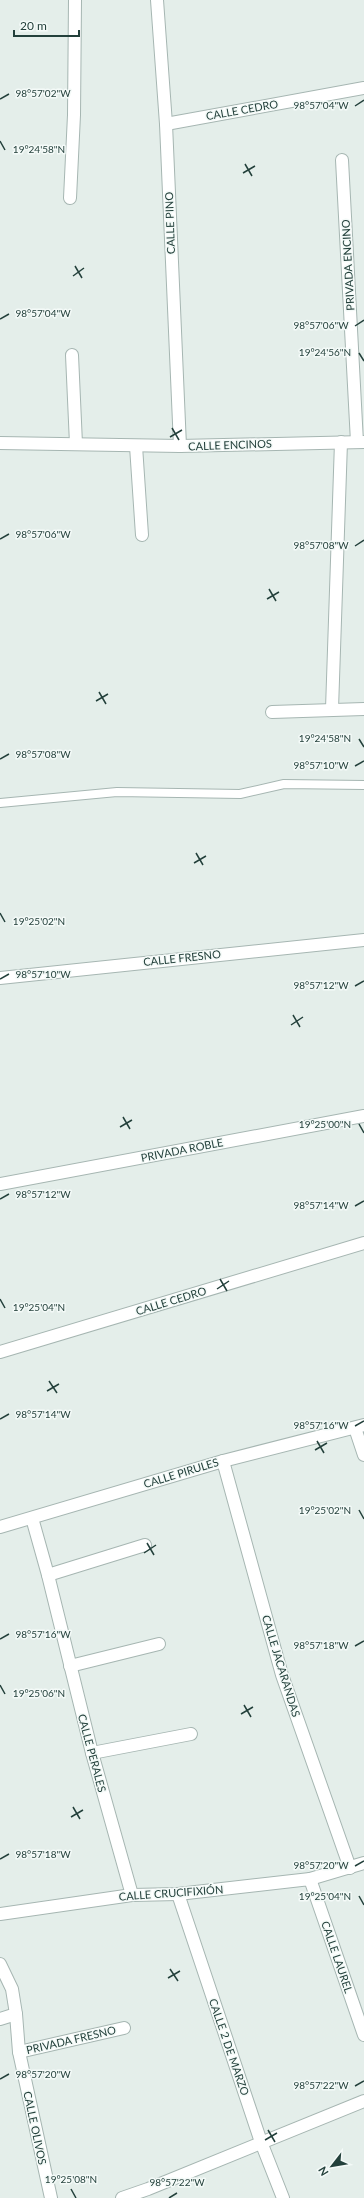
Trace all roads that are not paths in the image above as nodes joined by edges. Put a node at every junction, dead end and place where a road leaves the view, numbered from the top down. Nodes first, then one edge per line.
1 (75, 0) edge
2 (158, 0) edge
3 (364, 88) edge
4 (166, 124) junction
5 (342, 160) dead end
6 (70, 198) dead end
7 (72, 355) dead end
8 (341, 442) junction
9 (361, 442) edge
10 (0, 443) edge
11 (76, 444) junction
12 (136, 446) junction
13 (180, 446) junction
14 (142, 535) dead end
15 (332, 709) junction
16 (364, 709) edge
17 (272, 712) dead end
18 (364, 785) edge
19 (0, 803) edge
20 (364, 940) edge
21 (0, 978) edge
22 (364, 1116) edge
23 (0, 1184) edge
24 (364, 1243) edge
25 (0, 1352) edge
26 (360, 1426) edge
27 (364, 1455) edge
28 (223, 1461) junction
29 (32, 1518) junction
30 (0, 1527) edge
31 (145, 1545) dead end
32 (48, 1575) junction
33 (158, 1644) dead end
34 (70, 1666) junction
35 (191, 1734) dead end
36 (92, 1753) junction
37 (364, 1863) edge
38 (350, 1868) junction
39 (310, 1879) junction
40 (178, 1894) junction
41 (132, 1895) junction
42 (0, 1914) edge
43 (0, 1964) edge
44 (16, 2014) junction
45 (361, 2016) edge
46 (0, 2019) edge
47 (124, 2028) dead end
48 (364, 2035) edge
49 (19, 2052) junction
50 (364, 2101) edge
51 (261, 2142) junction
52 (150, 2194) edge
53 (51, 2198) edge
54 (122, 2198) edge
55 (283, 2198) edge

1 - 6 street
2 - 4 street, CALLE PINO
3 - 4 street, CALLE CEDRO
4 - 13 street, CALLE PINO
5 - 9 street, PRIVADA ENCINO
7 - 11 street
8 - 9 street, CALLE ENCINOS
8 - 13 street, CALLE ENCINOS
8 - 15 street
10 - 11 street, CALLE ENCINOS
11 - 12 street, CALLE ENCINOS
12 - 13 street, CALLE ENCINOS
12 - 14 street
15 - 16 street
15 - 17 street
18 - 19 lane
20 - 21 street, CALLE FRESNO
22 - 23 street, PRIVADA ROBLE
24 - 25 street, CALLE CEDRO
26 - 27 street
26 - 28 street, CALLE PIRULES
28 - 29 street, CALLE PIRULES
28 - 38 street, CALLE JACARANDAS
29 - 30 street, CALLE PIRULES
29 - 32 street, CALLE PERALES
31 - 32 street
32 - 34 street, CALLE PERALES
33 - 34 street
34 - 36 street, CALLE PERALES
35 - 36 street
36 - 41 street, CALLE PERALES
37 - 38 street, CALLE CRUCIFIXIÓN
38 - 39 street, CALLE CRUCIFIXIÓN
39 - 40 street, CALLE CRUCIFIXIÓN
39 - 45 street, CALLE LAUREL
40 - 41 street, CALLE CRUCIFIXIÓN
40 - 51 street, CALLE 2 DE MARZO
41 - 42 street, CALLE CRUCIFIXIÓN
43 - 44 street, CALLE OLIVOS
44 - 46 street
44 - 49 street, CALLE OLIVOS
45 - 48 street, CALLE LAUREL
47 - 49 street, PRIVADA FRESNO
49 - 53 street, CALLE OLIVOS
50 - 51 street
51 - 52 street
51 - 55 street, CALLE 2 DE MARZO
52 - 54 street

